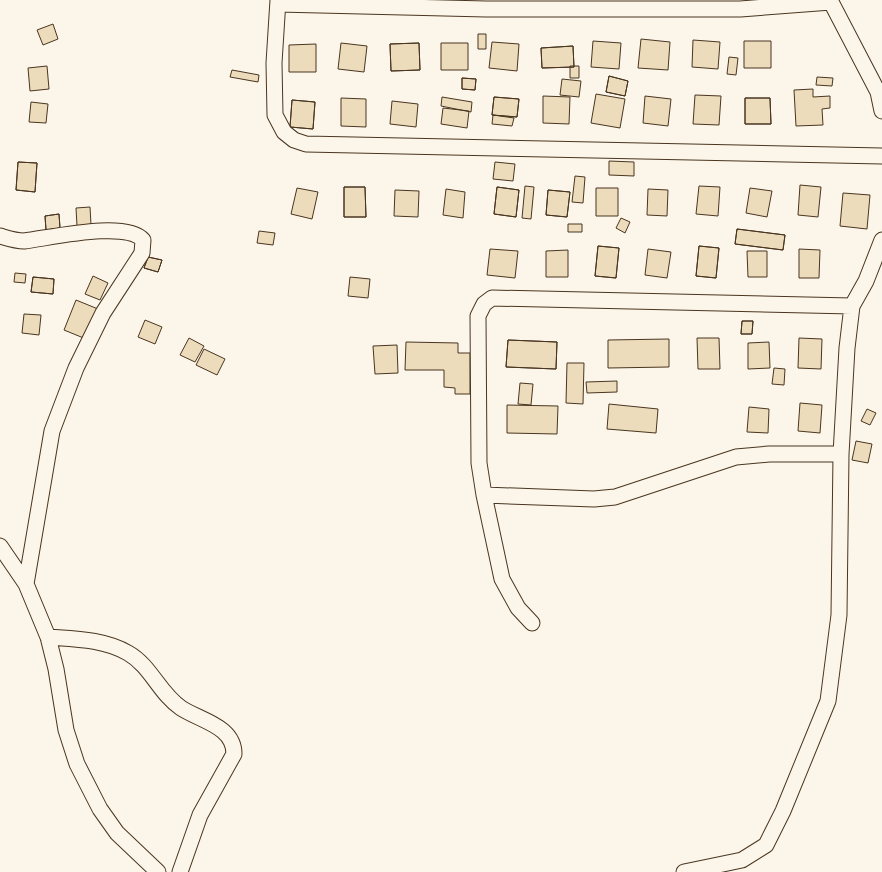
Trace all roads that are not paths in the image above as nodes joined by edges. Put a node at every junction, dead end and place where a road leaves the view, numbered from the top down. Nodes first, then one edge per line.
1 (830, 1) edge
2 (278, 2) edge
3 (486, 4) edge
4 (882, 111) edge
5 (882, 156) edge
6 (0, 236) edge
7 (882, 240) edge
8 (852, 306) junction
9 (841, 454) junction
10 (484, 495) junction
11 (0, 546) edge
12 (26, 584) junction
13 (532, 623) dead end
14 (48, 637) junction
15 (158, 872) edge
16 (180, 872) edge
17 (684, 872) edge

1 - 3 street
1 - 4 street
2 - 3 street
2 - 5 street
6 - 12 street
7 - 8 street
8 - 9 street
8 - 10 street
9 - 10 street
9 - 17 street
10 - 13 street
11 - 12 street
12 - 14 street
14 - 15 street
14 - 16 street

